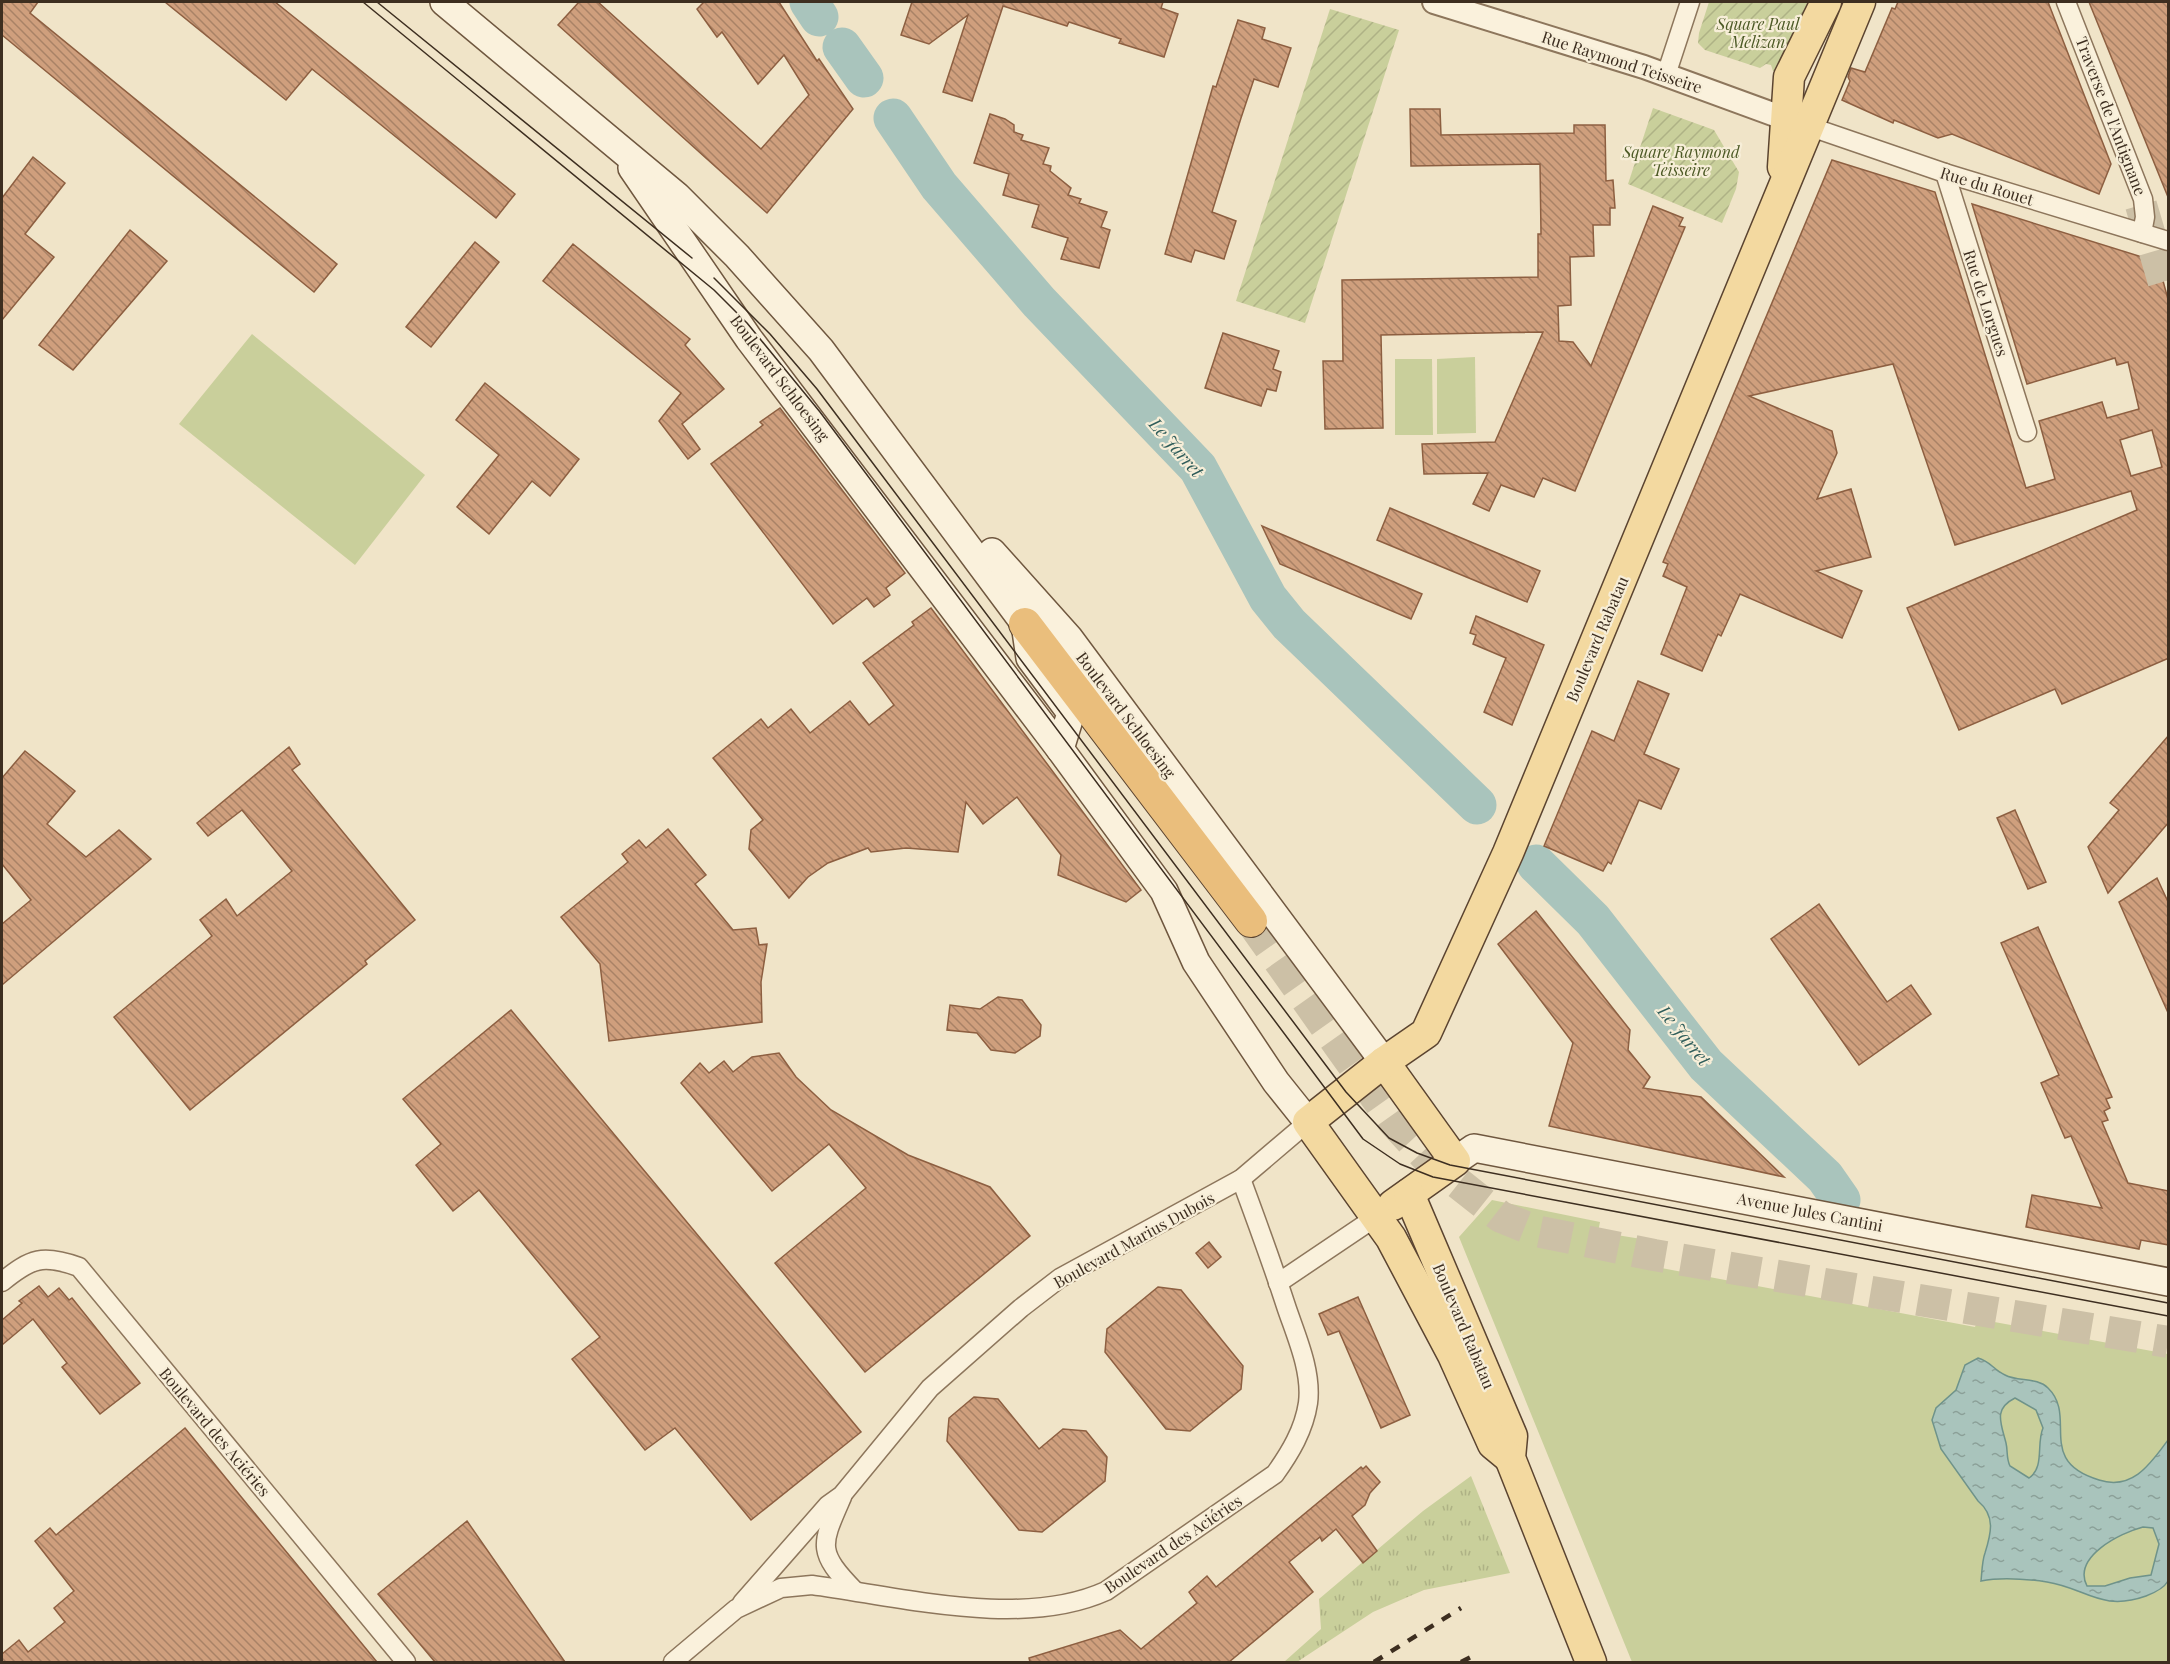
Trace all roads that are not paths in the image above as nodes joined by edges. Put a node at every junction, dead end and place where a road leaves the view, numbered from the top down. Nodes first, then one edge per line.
1 (444, 2) edge
2 (1434, 2) edge
3 (1690, 2) edge
4 (1826, 2) edge
5 (1845, 2) edge
6 (1860, 2) edge
7 (2067, 2) edge
8 (1666, 75) junction
9 (1827, 82) junction
10 (1797, 123) junction
11 (617, 144) junction
12 (1945, 173) junction
13 (2142, 233) junction
14 (2169, 241) edge
15 (848, 386) junction
16 (2027, 432) dead end
17 (1026, 624) junction
18 (1060, 749) junction
19 (1251, 921) tunnel mouth
20 (1383, 1062) junction
21 (1308, 1122) junction
22 (1455, 1161) junction
23 (1241, 1179) junction
24 (1409, 1194) junction
25 (1376, 1217) junction
26 (2, 1281) edge
27 (2169, 1282) edge
28 (1278, 1283) junction
29 (1510, 1458) junction
30 (842, 1495) junction
31 (855, 1591) junction
32 (736, 1610) junction
33 (406, 1662) edge
34 (674, 1662) edge
35 (1591, 1662) edge

1 - 11 main road, Boulevard Schloesing
2 - 8 street, Rue Raymond Teisseire
3 - 8 street
4 - 10 main road, Boulevard Rabatau
5 - 9 street, Boulevard Rabatau
6 - 9 main road, Boulevard Rabatau
7 - 13 street, Traverse de l'Antignane
8 - 10 street, Rue Raymond Teisseire
9 - 10 main road, Boulevard Rabatau
10 - 12 street, Rue du Rouet
10 - 20 main road, Boulevard Rabatau
11 - 15 main road, Boulevard Schloesing
11 - 18 main road, Boulevard Schloesing
12 - 13 street, Rue du Rouet
12 - 16 street, Rue de Lorgues
13 - 14 street, Rue du Rouet
15 - 17 main road, Boulevard Schloesing
15 - 20 main road, Boulevard Schloesing
17 - 18 main road
17 - 19 highway
18 - 21 main road, Boulevard Schloesing
20 - 21 main road, Boulevard Rabatau
20 - 22 main road
21 - 23 street, Boulevard Marius Dubois
21 - 25 main road, Boulevard Rabatau
22 - 24 main road
22 - 27 main road, Avenue Jules Cantini
23 - 28 street, Boulevard des Aciéries
23 - 30 street, Boulevard Marius Dubois
24 - 25 main road
24 - 29 main road, Boulevard Rabatau
25 - 28 street
25 - 29 main road, Boulevard Rabatau
26 - 33 street, Boulevard des Aciéries
28 - 31 street, Boulevard des Aciéries
29 - 35 main road, Boulevard Rabatau
30 - 31 street, Boulevard Marius Dubois
30 - 32 street, Boulevard Marius Dubois
31 - 32 street, Boulevard des Aciéries
32 - 34 street, Boulevard des Aciéries

